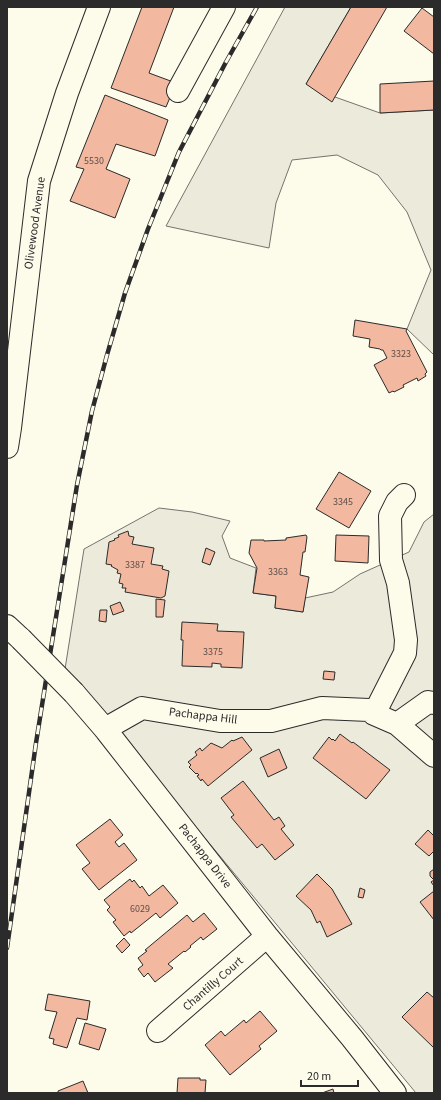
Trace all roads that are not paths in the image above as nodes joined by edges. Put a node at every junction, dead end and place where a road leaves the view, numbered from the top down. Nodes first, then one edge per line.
1 (99, 7) edge
2 (224, 7) edge
3 (178, 91) dead end
4 (7, 447) edge
5 (404, 495) dead end
6 (14, 632) edge
7 (434, 703) edge
8 (374, 714) junction
9 (397, 724) junction
10 (105, 729) junction
11 (434, 756) edge
12 (267, 936) junction
13 (158, 1031) dead end
14 (395, 1093) edge

1 - 4 street, Olivewood Avenue
2 - 3 street
5 - 8 street
6 - 10 street, Pachappa Drive, bridge
7 - 9 street
8 - 9 street, Pachappa Hill
8 - 10 street, Pachappa Hill
9 - 11 street, Pachappa Hill
10 - 12 street, Pachappa Drive
12 - 13 street, Chantilly Court
12 - 14 street, Pachappa Drive

